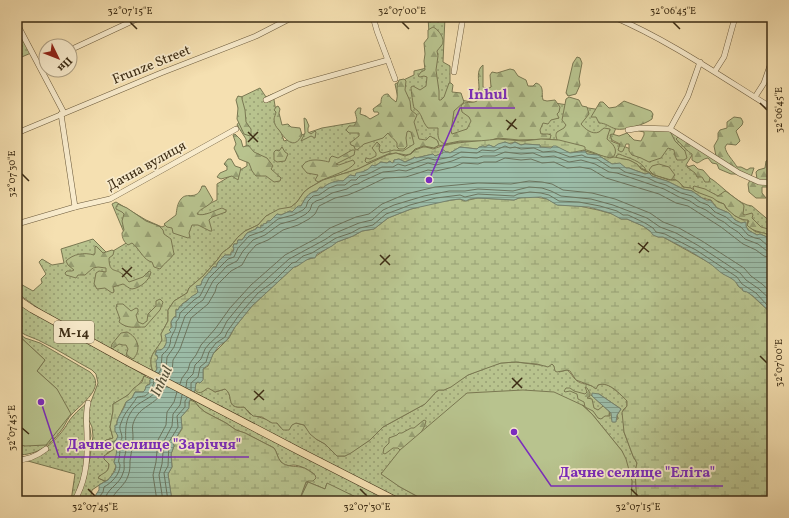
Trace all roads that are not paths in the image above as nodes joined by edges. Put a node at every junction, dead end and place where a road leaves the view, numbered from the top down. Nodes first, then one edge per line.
1 (141, 17) edge
2 (293, 17) edge
3 (373, 17) edge
4 (463, 17) edge
5 (614, 17) edge
6 (734, 21) dead end
7 (17, 27) edge
8 (78, 46) edge
9 (388, 60) junction
10 (772, 60) edge
11 (38, 62) edge
12 (700, 62) junction
13 (715, 71) junction
14 (454, 72) dead end
15 (46, 78) edge
16 (395, 79) dead end
17 (754, 97) junction
18 (266, 100) dead end
19 (772, 108) edge
20 (62, 113) junction
21 (236, 129) dead end
22 (628, 130) dead end
23 (670, 130) junction
24 (17, 133) edge
25 (772, 183) edge
26 (75, 207) junction
27 (17, 224) edge
28 (17, 298) edge
29 (88, 403) dead end
30 (46, 449) dead end
31 (17, 460) edge
32 (74, 501) edge
33 (397, 501) edge

1 - 8 street
2 - 20 street, Frunze Street
3 - 9 street
4 - 14 street
5 - 12 street
6 - 13 street
7 - 11 street
9 - 16 street
9 - 18 street
10 - 17 street
12 - 13 street
12 - 23 street
13 - 17 street
15 - 20 street
17 - 19 street
20 - 24 street, Frunze Street
20 - 26 street
21 - 26 street, Дачна вулиця
22 - 23 street
23 - 25 street
26 - 27 street, Дачна вулиця
28 - 33 highway, М-14
29 - 32 street
30 - 31 street

